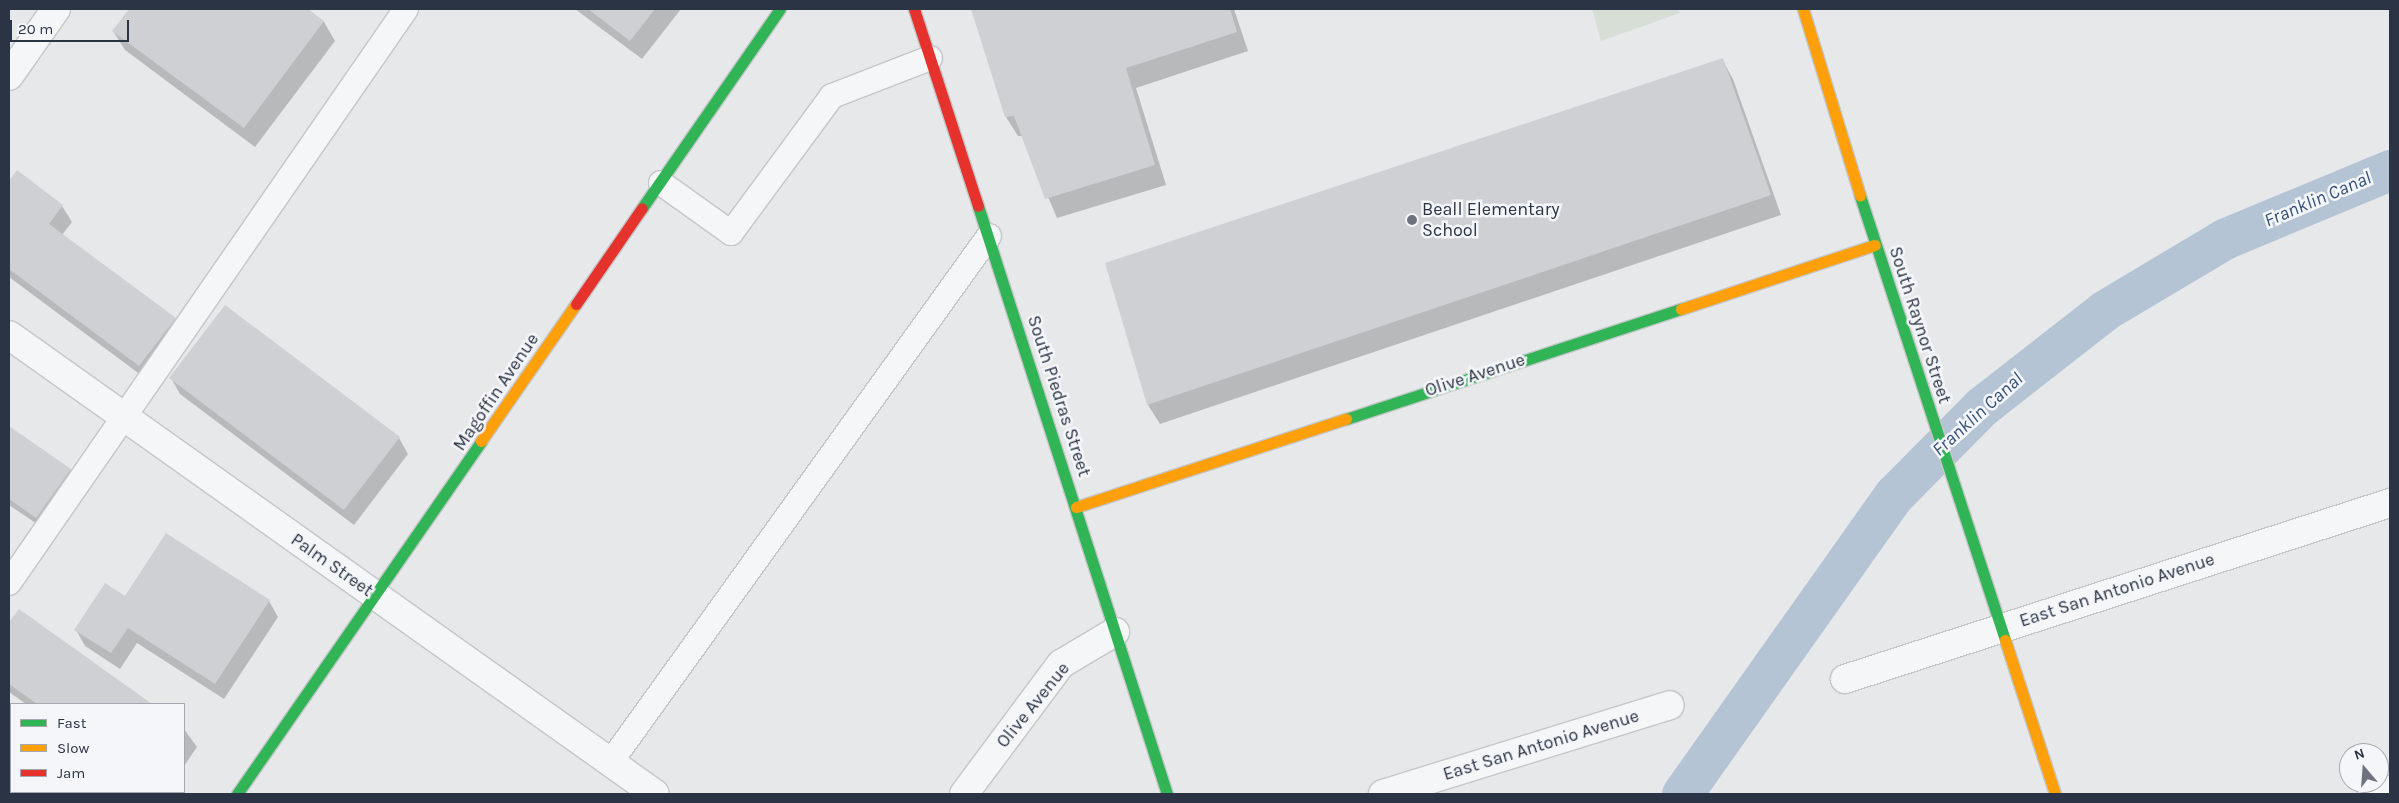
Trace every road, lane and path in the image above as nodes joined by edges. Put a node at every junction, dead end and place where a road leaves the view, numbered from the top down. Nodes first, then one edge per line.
1 (56, 9) edge
2 (406, 9) edge
3 (780, 9) edge
4 (914, 9) edge
5 (1803, 9) edge
6 (930, 58) junction
7 (9, 76) edge
8 (661, 183) junction
9 (989, 236) junction
10 (1875, 245) junction
11 (9, 335) edge
12 (126, 418) junction
13 (2390, 503) edge
14 (1076, 507) junction
15 (9, 583) edge
16 (376, 597) junction
17 (2002, 628) junction
18 (1115, 632) junction
19 (1845, 679) dead end
20 (1670, 705) dead end
21 (610, 763) junction
22 (2390, 788) edge
23 (237, 794) edge
24 (655, 794) edge
25 (964, 794) edge
26 (1167, 794) edge
27 (1383, 794) edge
28 (2055, 794) edge
29 (2370, 794) edge

1 - 7 street
2 - 12 lane
3 - 8 street, Magoffin Avenue
4 - 6 street, South Piedras Street
5 - 10 street, South Raynor Street
6 - 8 lane
6 - 9 street, South Piedras Street
8 - 16 street, Magoffin Avenue
9 - 14 street, South Piedras Street
9 - 21 lane
10 - 14 street, Olive Avenue
10 - 17 street, South Raynor Street
11 - 12 street, Palm Street
12 - 15 lane
12 - 16 street, Palm Street
13 - 17 street, East San Antonio Avenue
14 - 18 street, South Piedras Street
16 - 21 street, Palm Street
16 - 23 street, Magoffin Avenue
17 - 19 street, East San Antonio Avenue
17 - 28 street, South Raynor Street
18 - 25 street, Olive Avenue
18 - 26 street, South Piedras Street
20 - 27 street, East San Antonio Avenue
21 - 24 street, Palm Street
22 - 29 lane

